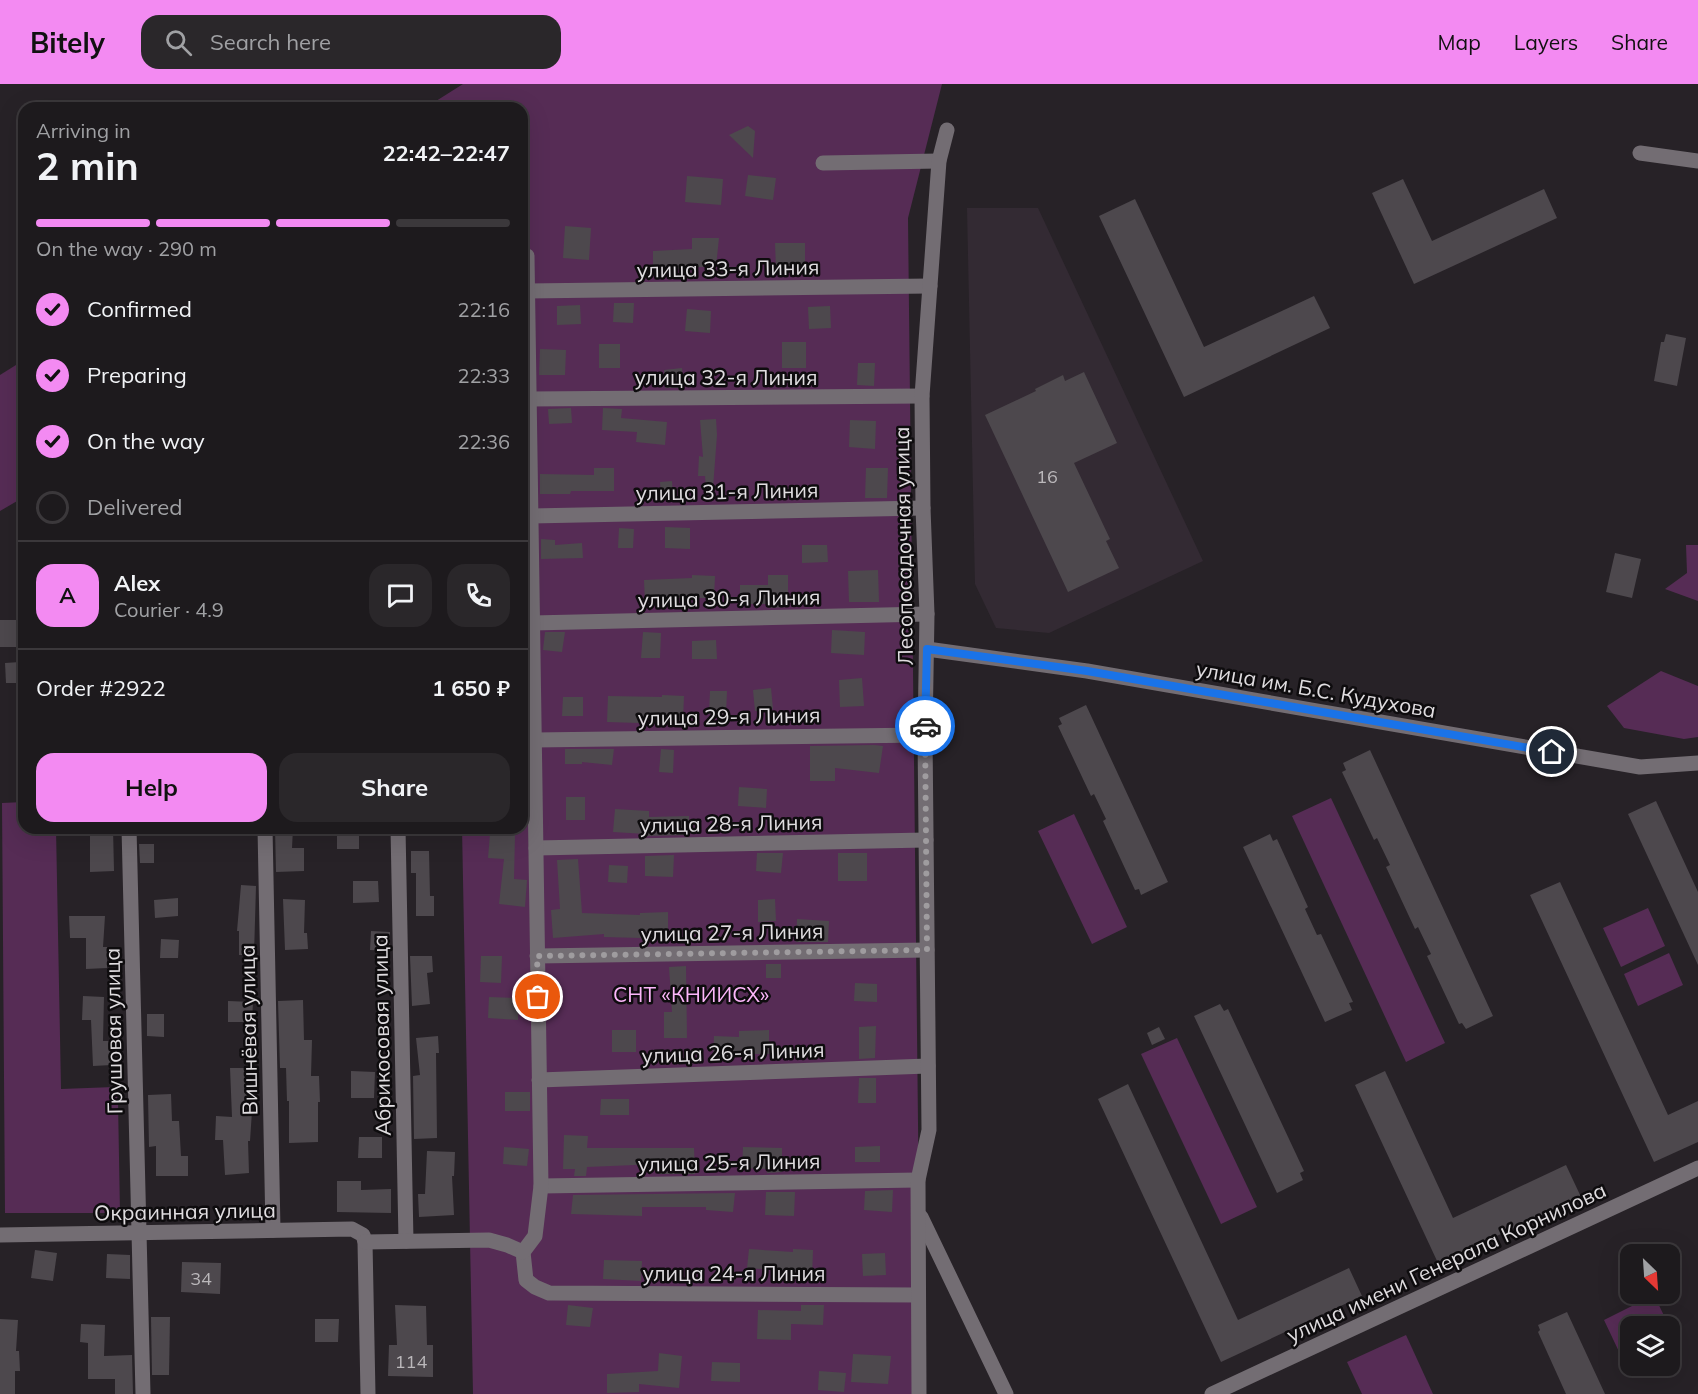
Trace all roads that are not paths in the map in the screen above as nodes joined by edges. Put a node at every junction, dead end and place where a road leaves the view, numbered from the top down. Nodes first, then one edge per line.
1 (947, 130) dead end
2 (1640, 153) dead end
3 (939, 161) junction
4 (1698, 161) edge
5 (824, 163) dead end
6 (930, 286) junction
7 (528, 291) edge
8 (528, 345) edge
9 (922, 396) junction
10 (529, 399) junction
11 (923, 508) junction
12 (531, 516) junction
13 (927, 614) junction
14 (532, 623) junction
15 (927, 649) junction
16 (925, 735) junction
17 (534, 740) junction
18 (1698, 763) edge
19 (129, 834) edge
20 (265, 834) edge
21 (398, 834) edge
22 (926, 840) junction
23 (536, 848) junction
24 (927, 950) junction
25 (537, 956) junction
26 (928, 1066) junction
27 (540, 1080) junction
28 (1698, 1168) edge
29 (918, 1180) junction
30 (541, 1186) junction
31 (918, 1212) junction
32 (273, 1230) junction
33 (139, 1233) junction
34 (0, 1235) edge
35 (405, 1241) junction
36 (365, 1242) junction
37 (523, 1252) junction
38 (918, 1295) junction
39 (143, 1394) edge
40 (368, 1394) edge
41 (919, 1394) edge
42 (1006, 1394) edge
43 (1212, 1394) edge

1 - 3 street, Лесопосадочная улица
2 - 4 street
3 - 5 street
3 - 6 street, Лесопосадочная улица
6 - 7 street, улица 33-я Линия
6 - 9 street, Лесопосадочная улица
8 - 10 street
9 - 10 street, улица 32-я Линия
9 - 11 street, Лесопосадочная улица
10 - 12 street
11 - 12 street, улица 31-я Линия
11 - 13 street, Лесопосадочная улица
12 - 14 street
13 - 14 street, улица 30-я Линия
13 - 15 street, Лесопосадочная улица
14 - 17 street
15 - 16 street, Лесопосадочная улица
15 - 18 street, улица им. Б.С. Кудухова
16 - 17 street, улица 29-я Линия
16 - 22 street, Лесопосадочная улица
17 - 23 street
19 - 33 street, Грушовая улица
20 - 32 street, Вишнёвая улица
21 - 35 street, Абрикосовая улица
22 - 23 street, улица 28-я Линия
22 - 24 street, Лесопосадочная улица
23 - 25 street
24 - 25 street, улица 27-я Линия
24 - 26 street, Лесопосадочная улица
25 - 27 street
26 - 27 street, улица 26-я Линия
26 - 29 street, Лесопосадочная улица
27 - 30 street
28 - 43 street, улица имени Генерала Корнилова
29 - 30 street, улица 25-я Линия
29 - 31 street, Лесопосадочная улица
30 - 37 street
31 - 38 street, Лесопосадочная улица
31 - 42 street
32 - 33 street, Окраинная улица
32 - 36 street, Окраинная улица
33 - 34 street, Окраинная улица
33 - 39 street, Грушовая улица
35 - 36 street
35 - 37 street
36 - 40 street
37 - 38 street, улица 24-я Линия
38 - 41 street, Лесопосадочная улица

